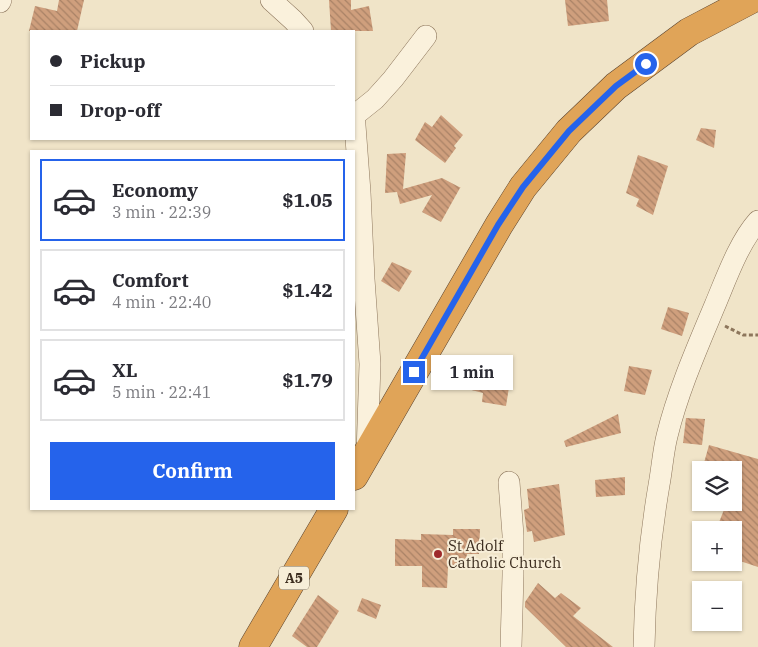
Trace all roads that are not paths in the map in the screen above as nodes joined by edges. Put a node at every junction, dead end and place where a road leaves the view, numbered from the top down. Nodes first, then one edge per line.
1 (271, 0) edge
2 (750, 0) edge
3 (301, 30) edge
4 (426, 36) dead end
5 (355, 113) edge
6 (355, 127) edge
7 (758, 221) edge
8 (360, 465) edge
9 (509, 482) dead end
10 (333, 510) edge
11 (253, 647) edge
12 (511, 647) edge
13 (644, 647) edge

1 - 3 street
2 - 8 highway
4 - 5 street
6 - 8 street
7 - 13 street
9 - 12 street
10 - 11 highway, A5

